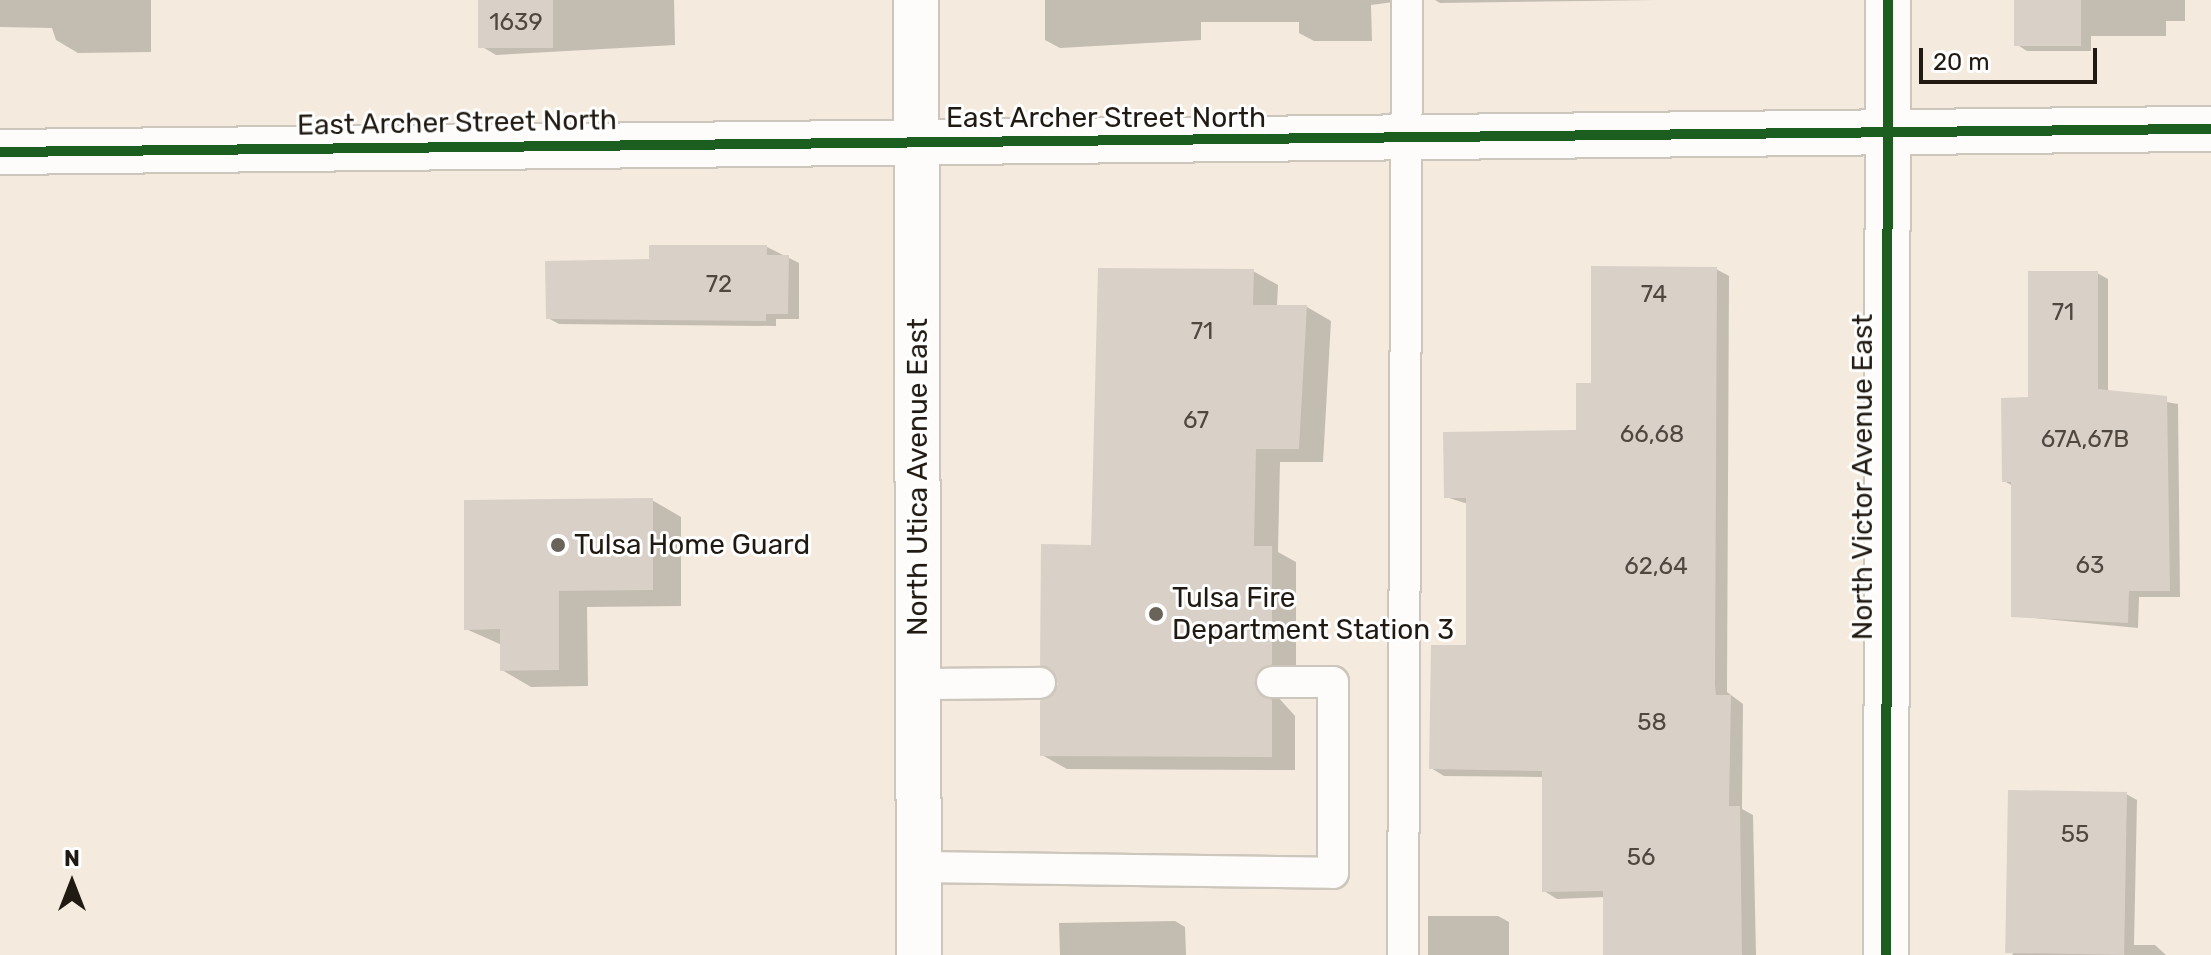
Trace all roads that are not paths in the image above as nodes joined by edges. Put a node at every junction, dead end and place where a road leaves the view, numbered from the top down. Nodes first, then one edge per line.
1 (916, 0) edge
2 (1407, 0) edge
3 (1888, 0) edge
4 (2211, 129) edge
5 (1887, 135) junction
6 (917, 142) junction
7 (1407, 142) junction
8 (0, 152) edge
9 (1272, 682) dead end
10 (1040, 683) dead end
11 (918, 684) junction
12 (918, 867) junction
13 (919, 955) edge
14 (1403, 955) edge
15 (1886, 955) edge

1 - 6 street, North Utica Avenue East
2 - 7 lane
3 - 5 street, North Victor Avenue East
4 - 5 street, East Archer Street North
5 - 7 street, East Archer Street North
5 - 15 street, North Victor Avenue East
6 - 7 street, East Archer Street North
6 - 8 street, East Archer Street North
6 - 11 street, North Utica Avenue East
7 - 14 lane
9 - 12 lane
10 - 11 lane
11 - 12 street, North Utica Avenue East
12 - 13 street, North Utica Avenue East

